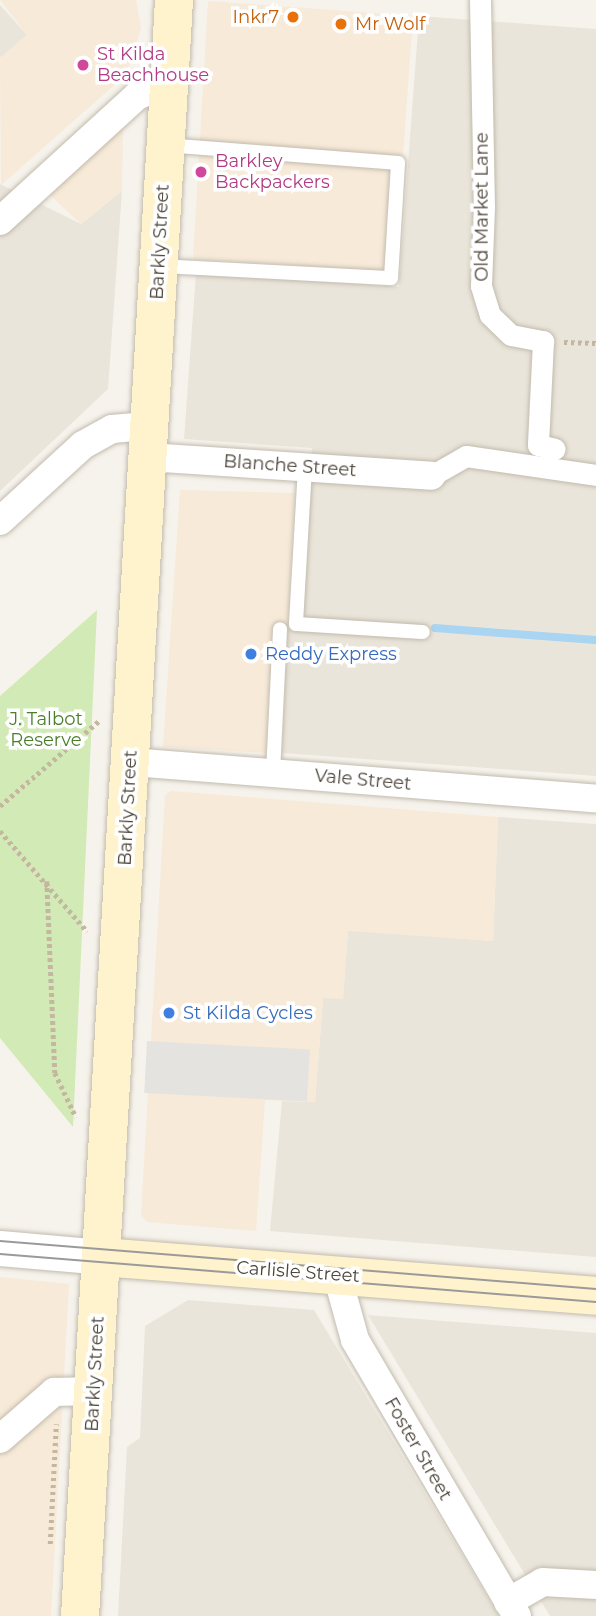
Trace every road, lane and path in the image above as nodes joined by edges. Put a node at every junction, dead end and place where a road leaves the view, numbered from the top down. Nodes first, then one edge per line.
1 (174, 0) edge
2 (480, 0) edge
3 (170, 81) junction
4 (166, 145) junction
5 (0, 221) edge
6 (159, 265) junction
7 (542, 341) junction
8 (596, 343) edge
9 (149, 441) junction
10 (555, 449) dead end
11 (305, 467) junction
12 (596, 475) edge
13 (431, 476) joint
14 (0, 521) edge
15 (280, 629) dead end
16 (423, 632) dead end
17 (102, 717) dead end
18 (131, 762) junction
19 (273, 773) junction
20 (596, 799) edge
21 (0, 806) edge
22 (0, 831) edge
23 (47, 881) junction
24 (119, 970) junction
25 (78, 1121) dead end
26 (0, 1248) edge
27 (102, 1257) junction
28 (337, 1275) junction
29 (596, 1296) edge
30 (76, 1391) junction
31 (0, 1439) edge
32 (50, 1550) dead end
33 (596, 1586) edge
34 (512, 1609) edge
35 (80, 1616) edge

1 - 3 main road, Barkly Street
2 - 7 street, Old Market Lane
3 - 4 main road, Barkly Street
3 - 5 street
4 - 6 main road, Barkly Street
4 - 6 lane
6 - 9 main road, Barkly Street
7 - 8 path
7 - 10 street
9 - 11 street, Blanche Street
9 - 14 street, Blanche Street
9 - 18 main road, Barkly Street
11 - 13 street, Blanche Street
11 - 16 lane
12 - 13 street
15 - 19 lane
17 - 21 path
18 - 19 street, Vale Street
18 - 24 main road, Barkly Street
19 - 20 street, Vale Street
22 - 23 path
23 - 24 path
23 - 25 path
24 - 27 main road, Barkly Street
26 - 27 street, Carlisle Street
27 - 28 main road, Carlisle Street
27 - 30 main road, Barkly Street
28 - 29 main road, Carlisle Street
28 - 34 street, Foster Street
30 - 31 street
30 - 32 path
30 - 35 main road, Barkly Street
33 - 34 street

